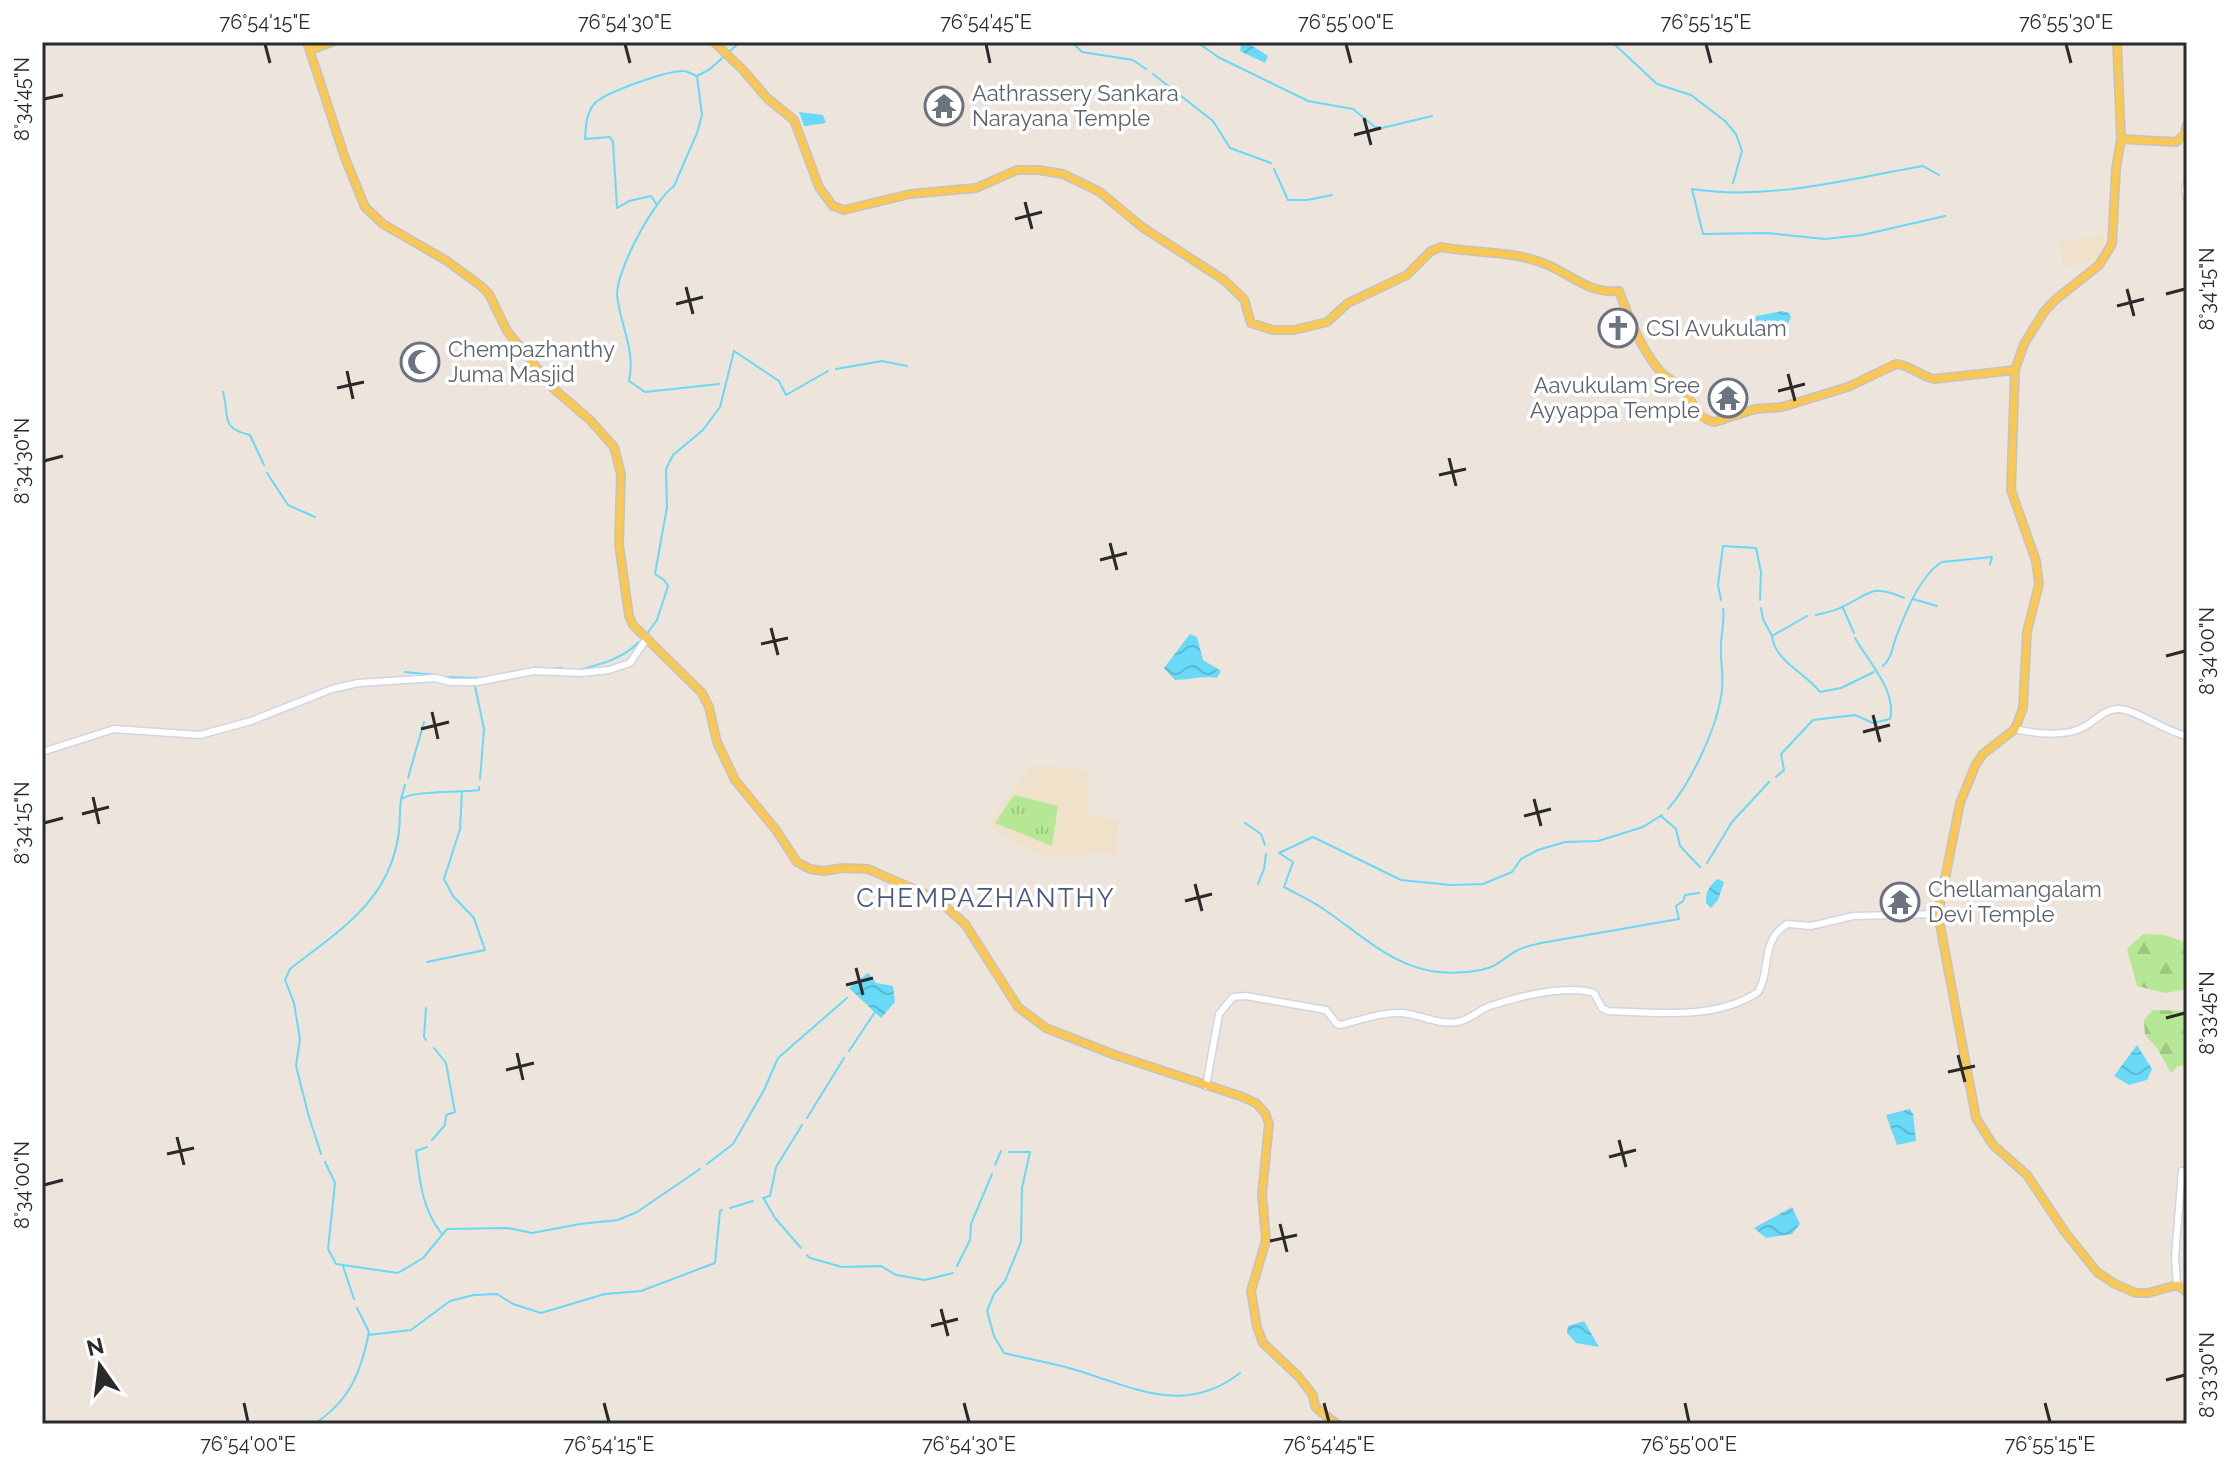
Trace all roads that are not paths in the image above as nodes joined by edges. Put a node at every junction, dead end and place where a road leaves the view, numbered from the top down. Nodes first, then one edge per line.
1 (332, 42) edge
2 (714, 42) edge
3 (2117, 42) edge
4 (308, 46) edge
5 (2187, 125) edge
6 (2121, 139) junction
7 (2184, 140) edge
8 (2187, 183) edge
9 (2187, 199) edge
10 (2015, 370) junction
11 (647, 638) junction
12 (2015, 729) junction
13 (2187, 736) edge
14 (42, 752) edge
15 (1938, 914) junction
16 (1206, 1086) junction
17 (2187, 1173) edge
18 (2177, 1285) junction
19 (2187, 1292) edge
20 (1337, 1424) edge

1 - 4 main road
2 - 10 main road
3 - 6 main road
4 - 11 main road
5 - 7 main road
6 - 7 main road
6 - 10 main road
8 - 9 street
10 - 12 main road
11 - 14 street
11 - 16 main road
12 - 13 street
12 - 15 main road
15 - 16 street
15 - 18 main road
16 - 20 main road
17 - 18 street
18 - 19 main road

